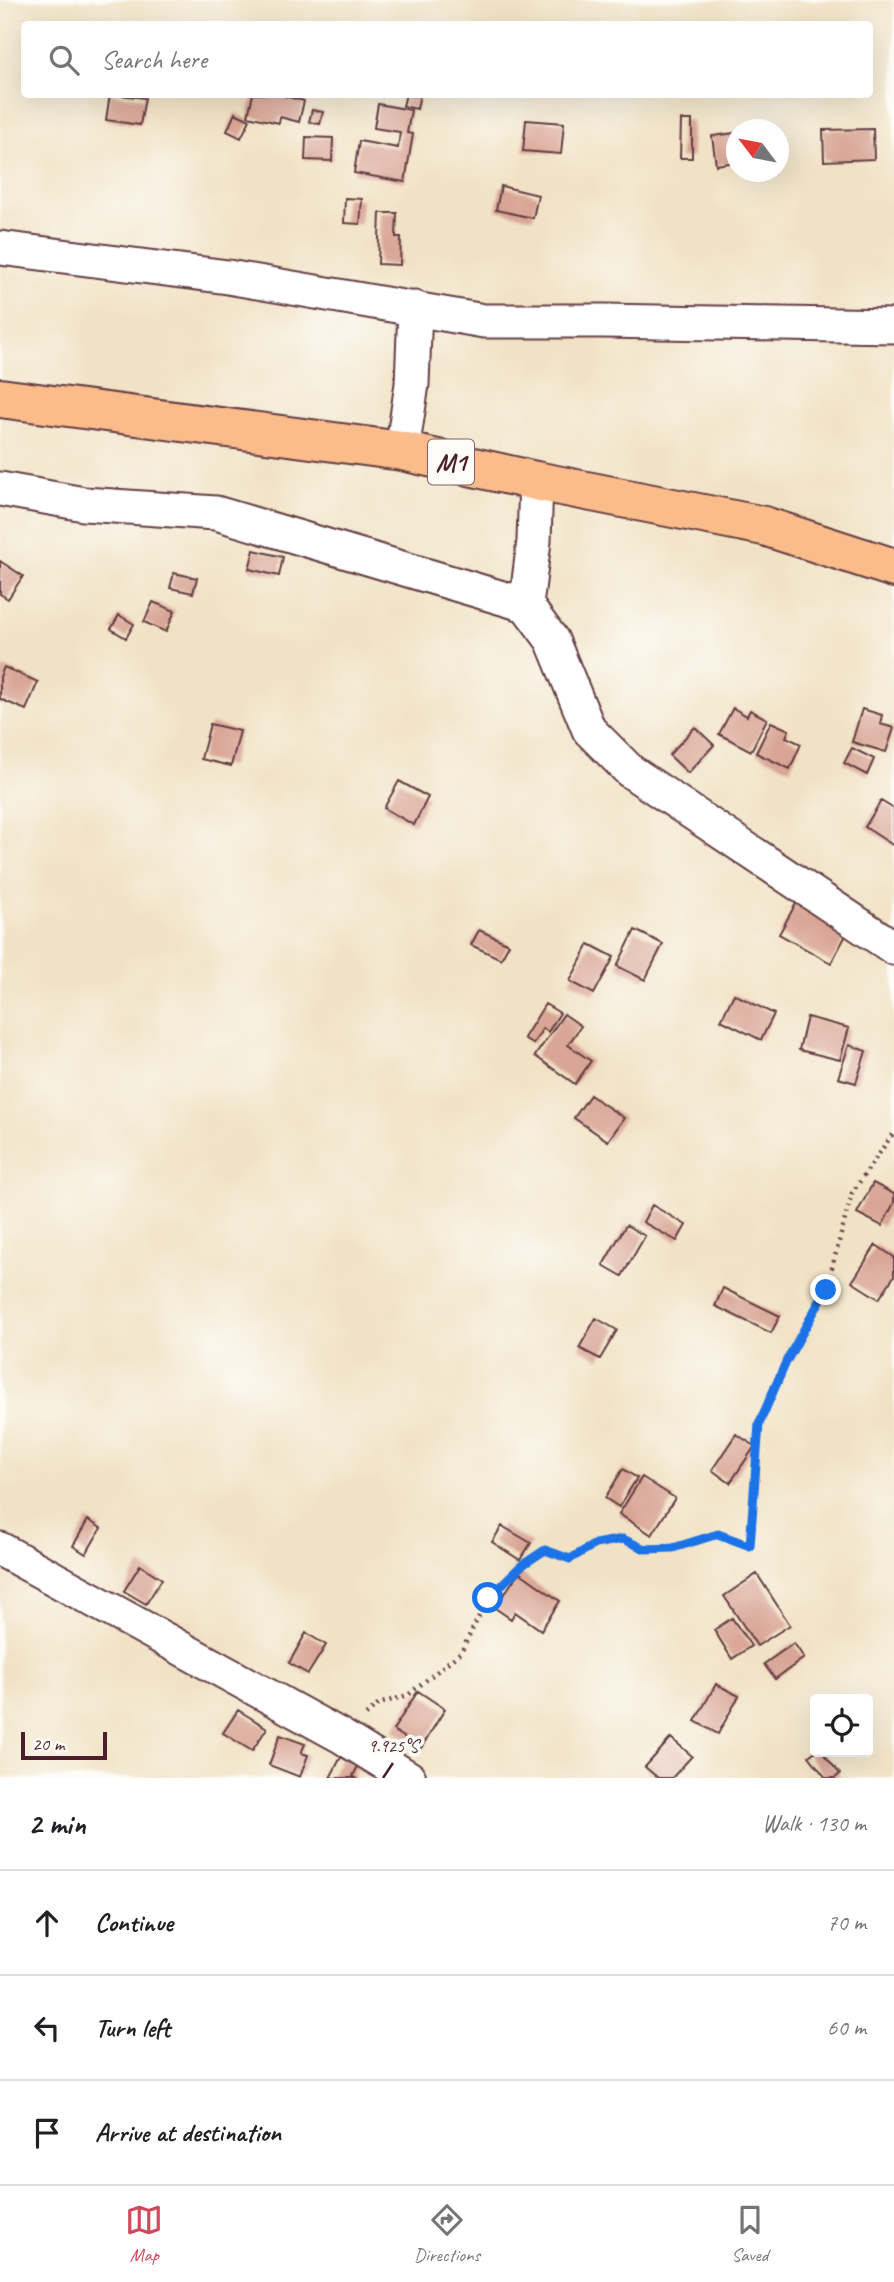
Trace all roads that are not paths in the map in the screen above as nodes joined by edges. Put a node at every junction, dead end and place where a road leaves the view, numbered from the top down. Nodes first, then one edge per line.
1 (0, 248) edge
2 (415, 308) junction
3 (894, 326) edge
4 (0, 398) edge
5 (402, 451) junction
6 (536, 481) junction
7 (0, 489) edge
8 (894, 568) edge
9 (526, 605) junction
10 (893, 946) edge
11 (0, 1549) edge
12 (409, 1778) edge

1 - 2 street
2 - 3 street
2 - 5 street
4 - 5 highway, M1
5 - 6 highway, M1
6 - 8 highway, M1
6 - 9 street
7 - 9 street
9 - 10 street
11 - 12 street

